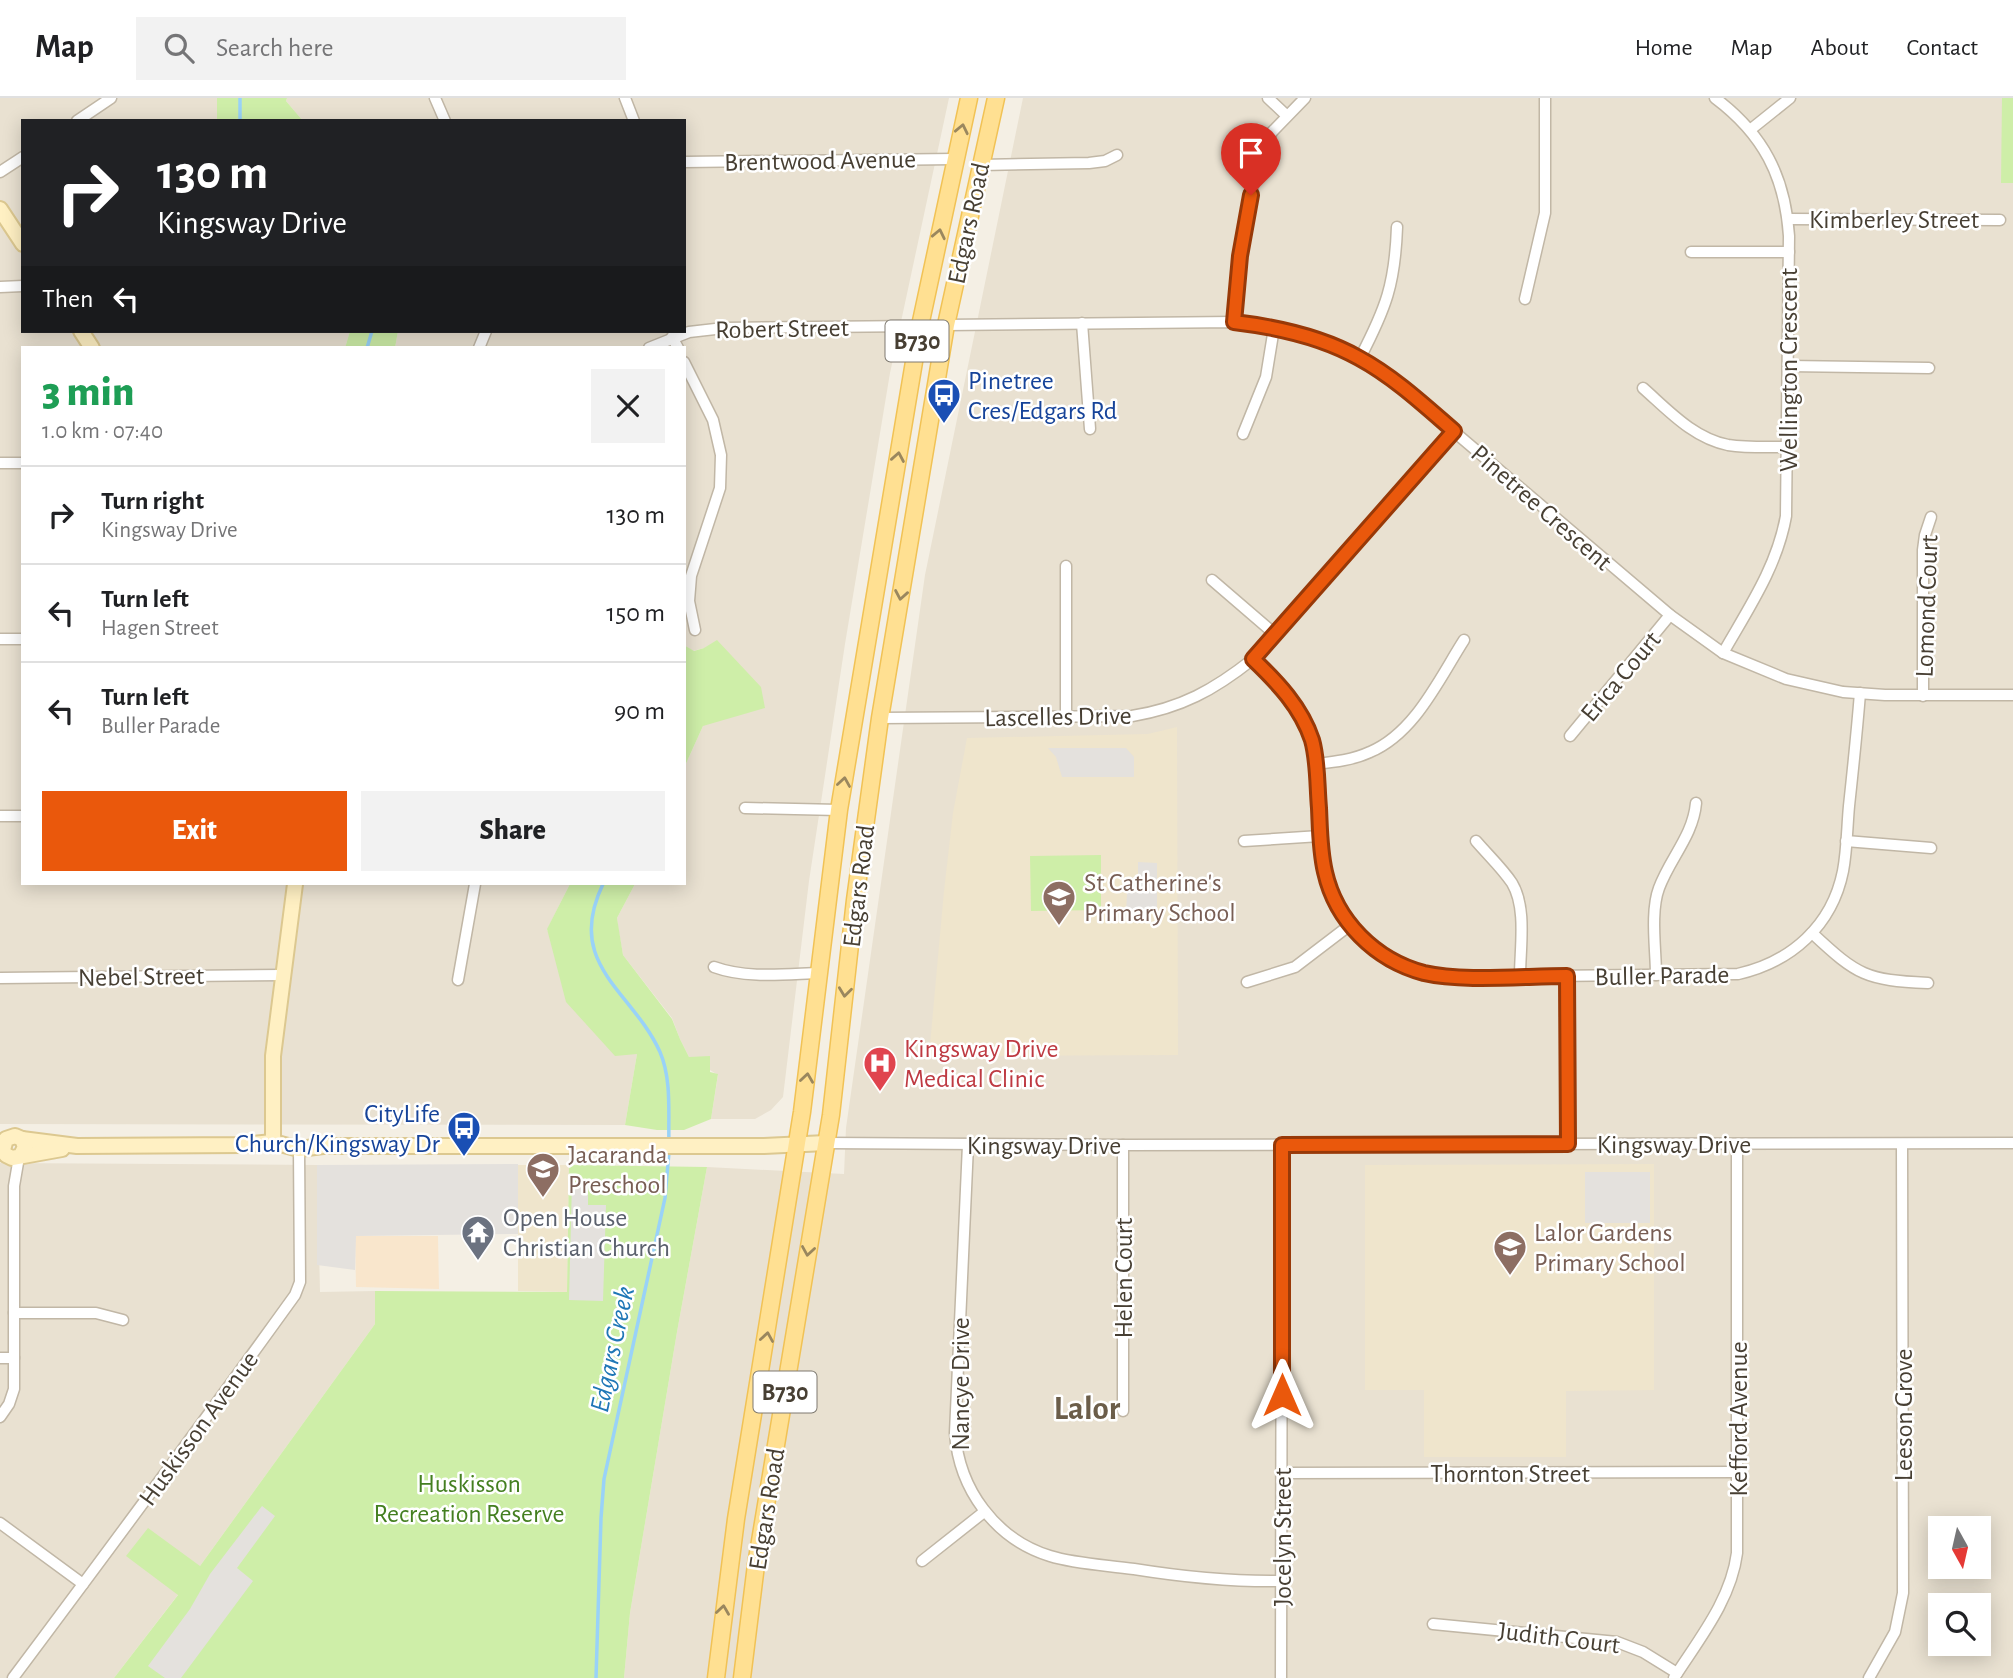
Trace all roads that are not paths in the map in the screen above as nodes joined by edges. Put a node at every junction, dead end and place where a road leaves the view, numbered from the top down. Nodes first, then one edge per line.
1 (111, 98) edge
2 (435, 98) edge
3 (625, 98) edge
4 (969, 98) edge
5 (996, 98) edge
6 (1268, 98) edge
7 (1305, 98) edge
8 (1545, 98) edge
9 (1715, 98) edge
10 (1790, 98) edge
11 (1286, 115) junction
12 (80, 119) edge
13 (444, 119) edge
14 (633, 119) edge
15 (1750, 130) junction
16 (1117, 155) dead end
17 (21, 158) edge
18 (956, 159) junction
19 (686, 162) edge
20 (981, 164) junction
21 (0, 172) edge
22 (0, 209) edge
23 (1788, 219) junction
24 (2000, 220) dead end
25 (1397, 227) dead end
26 (21, 241) edge
27 (1691, 251) dead end
28 (1789, 252) junction
29 (21, 286) edge
30 (0, 287) edge
31 (1525, 299) dead end
32 (1234, 322) junction
33 (1082, 323) junction
34 (946, 325) junction
35 (920, 326) junction
36 (1274, 328) junction
37 (686, 333) edge
38 (686, 333) edge
39 (672, 337) junction
40 (653, 346) edge
41 (677, 346) edge
42 (1360, 358) junction
43 (686, 366) edge
44 (1788, 366) junction
45 (1929, 368) dead end
46 (1643, 388) dead end
47 (1090, 429) dead end
48 (1454, 431) junction
49 (1243, 434) dead end
50 (1788, 447) junction
51 (0, 463) edge
52 (21, 463) edge
53 (1931, 517) dead end
54 (886, 525) junction
55 (912, 527) junction
56 (1066, 566) dead end
57 (1212, 580) dead end
58 (1670, 615) junction
59 (695, 630) dead end
60 (1276, 635) junction
61 (0, 639) edge
62 (21, 639) edge
63 (1464, 640) dead end
64 (1724, 653) junction
65 (1253, 659) junction
66 (1860, 693) junction
67 (1923, 695) junction
68 (2013, 695) edge
69 (1066, 718) junction
70 (880, 719) junction
71 (1570, 736) dead end
72 (1316, 764) junction
73 (1696, 803) dead end
74 (745, 808) dead end
75 (839, 810) junction
76 (0, 816) edge
77 (21, 816) edge
78 (1320, 836) junction
79 (1244, 841) dead end
80 (1476, 841) dead end
81 (1846, 841) junction
82 (1930, 848) dead end
83 (295, 885) edge
84 (475, 885) edge
85 (829, 898) junction
86 (855, 900) junction
87 (1350, 925) junction
88 (1812, 933) junction
89 (714, 967) dead end
90 (820, 974) junction
91 (282, 975) junction
92 (1656, 975) junction
93 (1520, 976) junction
94 (1567, 976) junction
95 (0, 978) edge
96 (458, 979) dead end
97 (1247, 982) dead end
98 (1928, 983) dead end
99 (3, 1139) edge
100 (22, 1139) junction
101 (273, 1142) junction
102 (826, 1143) junction
103 (2013, 1143) edge
104 (1568, 1144) junction
105 (1737, 1144) junction
106 (1902, 1144) junction
107 (796, 1145) junction
108 (968, 1145) junction
109 (1123, 1145) junction
110 (1282, 1145) junction
111 (77, 1146) junction
112 (299, 1149) junction
113 (11, 1155) edge
114 (14, 1266) junction
115 (1, 1267) edge
116 (14, 1313) junction
117 (124, 1320) dead end
118 (0, 1358) edge
119 (14, 1358) junction
120 (1123, 1411) dead end
121 (0, 1417) edge
122 (1738, 1472) junction
123 (1282, 1473) junction
124 (984, 1512) junction
125 (0, 1523) edge
126 (922, 1561) dead end
127 (1282, 1581) junction
128 (83, 1584) junction
129 (1433, 1624) dead end
130 (1675, 1675) edge
131 (13, 1678) edge
132 (716, 1678) edge
133 (742, 1678) edge
134 (1281, 1678) edge
135 (1869, 1678) edge

1 - 12 street
2 - 13 street
3 - 14 street
18 -> 4 main road, Edgars Road / B730
5 - 20 main road, Edgars Road / B730
6 - 11 street
7 - 11 street
8 - 31 street
9 - 15 street, Wellington Crescent
10 - 15 street
11 - 32 street
15 - 23 street, Wellington Crescent
16 - 20 street
17 - 21 street
18 - 19 street, Brentwood Avenue
35 -> 18 main road, Edgars Road / B730
20 - 34 main road, Edgars Road / B730
22 - 26 street
23 - 24 street, Kimberley Street
23 - 28 street, Wellington Crescent
25 - 42 street
27 - 28 street
28 - 44 street, Wellington Crescent
29 - 30 street
32 - 33 street, Pinetree Crescent
32 - 36 street, Pinetree Crescent
33 - 34 street, Pinetree Crescent
33 - 47 street
34 - 55 main road, Edgars Road / B730
35 - 37 street, Robert Street
54 -> 35 main road, Edgars Road / B730
36 - 42 street, Pinetree Crescent
36 - 49 street
38 - 39 street, Robert Street
39 - 40 street, Robert Street
39 - 41 street
42 - 48 street, Pinetree Crescent
43 - 59 street
44 - 45 street
44 - 50 street, Wellington Crescent
46 - 50 street
48 - 58 street, Pinetree Crescent
48 - 60 street, Lascelles Drive
50 - 64 street, Wellington Crescent
51 - 52 street
53 - 67 street, Lomond Court
54 - 55 main road
75 -> 54 main road, Edgars Road / B730
55 -> 70 main road, Edgars Road / B730
56 - 69 street
57 - 60 street
58 - 64 street, Pinetree Crescent
58 - 71 street, Erica Court
60 - 65 street, Lascelles Drive
61 - 62 street
63 - 72 street
64 - 66 street, Pinetree Crescent
65 - 69 street, Lascelles Drive
65 - 72 street, Buller Parade
66 - 67 street, Pinetree Crescent
66 - 81 street, Buller Parade
67 - 68 street, Pinetree Crescent
69 - 70 street, Lascelles Drive
70 - 86 main road, Edgars Road / B730
72 - 78 street, Buller Parade
73 - 92 street
74 - 75 street
75 - 85 main road, Edgars Road / B730
76 - 77 street
78 - 79 street
78 - 87 street, Buller Parade
80 - 93 street
81 - 82 street
81 - 88 street, Buller Parade
83 - 91 street
84 - 96 street
85 - 86 main road
85 - 90 main road, Edgars Road / B730
86 -> 102 main road, Edgars Road / B730
87 - 93 street, Buller Parade
87 - 97 street
88 - 92 street, Buller Parade
88 - 98 street
89 - 90 street
107 -> 90 main road, Edgars Road / B730
91 - 95 street, Nebel Street
91 - 101 street
92 - 94 street, Buller Parade
93 - 94 street, Buller Parade
94 - 104 street
99 - 100 street
99 - 113 street
100 - 111 street, Kingsway Drive
100 - 113 street
101 - 111 street, Kingsway Drive
101 - 112 street, Kingsway Drive
102 - 107 street, Kingsway Drive
102 - 108 street, Kingsway Drive
102 -> 133 main road, Edgars Road / B730
103 - 106 street, Kingsway Drive
104 - 105 street, Kingsway Drive
104 - 110 street, Kingsway Drive
105 - 106 street, Kingsway Drive
105 - 122 street, Kefford Avenue
106 - 135 street, Leeson Grove
107 - 112 street, Kingsway Drive
132 -> 107 main road, Edgars Road / B730
108 - 109 street, Kingsway Drive
108 - 124 street, Nancye Drive
109 - 110 street, Kingsway Drive
109 - 120 street, Helen Court
110 - 123 street, Jocelyn Street
111 - 113 street, Kingsway Drive
112 - 128 street, Huskisson Avenue
113 - 114 street
114 - 115 street
114 - 116 street
116 - 117 street
116 - 119 street
118 - 119 street
119 - 121 street
122 - 123 street, Thornton Street
122 - 130 street, Kefford Avenue
123 - 127 street, Jocelyn Street
124 - 126 street
124 - 127 street, Nancye Drive
125 - 128 street
127 - 134 street, Jocelyn Street
128 - 131 street, Huskisson Avenue
129 - 130 street, Judith Court

